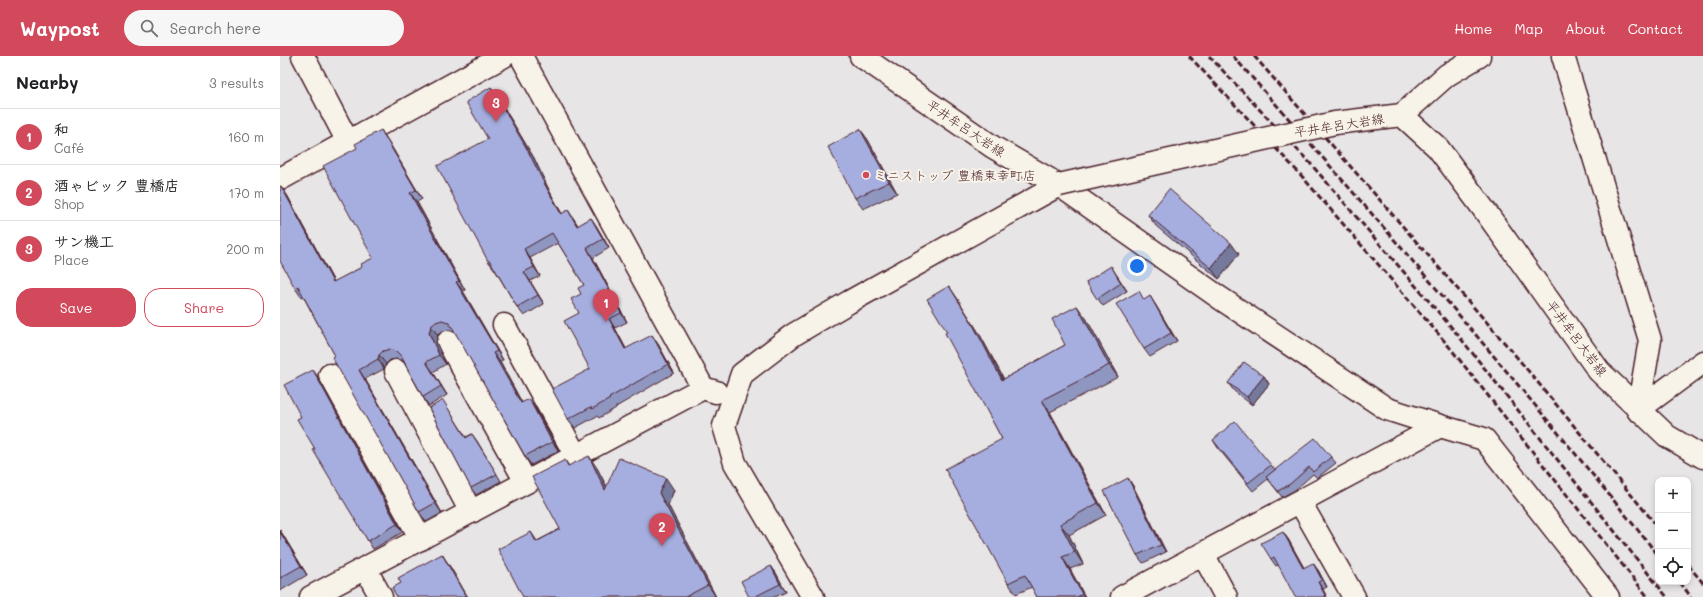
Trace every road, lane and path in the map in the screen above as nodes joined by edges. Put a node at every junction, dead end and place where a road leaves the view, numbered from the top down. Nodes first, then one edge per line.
1 (302, 56) edge
2 (504, 56) edge
3 (521, 56) edge
4 (861, 56) edge
5 (1479, 56) edge
6 (1563, 56) edge
7 (1402, 115) junction
8 (348, 142) junction
9 (280, 179) edge
10 (1059, 185) junction
11 (504, 325) dead end
12 (448, 342) dead end
13 (1703, 362) edge
14 (396, 371) dead end
15 (330, 375) dead end
16 (703, 388) junction
17 (734, 396) junction
18 (1638, 410) junction
19 (1440, 426) junction
20 (576, 456) junction
21 (1703, 457) edge
22 (526, 482) junction
23 (1300, 502) junction
24 (471, 512) junction
25 (420, 539) junction
26 (1202, 554) junction
27 (365, 568) junction
28 (313, 596) edge
29 (381, 597) edge
30 (813, 597) edge
31 (1122, 597) edge
32 (1226, 597) edge
33 (1354, 597) edge
34 (1608, 597) edge

1 - 8 street
2 - 8 street
3 - 16 street
4 - 10 street, 平井牟呂大岩線
5 - 7 street
6 - 18 street
7 - 10 street, 平井牟呂大岩線, bridge
7 - 18 street, 平井牟呂大岩線
8 - 9 street
10 - 17 street
10 - 19 street
11 - 20 street
12 - 22 street
13 - 18 street
14 - 24 street
15 - 25 street
16 - 17 street
16 - 20 street
17 - 30 street
18 - 21 street, 平井牟呂大岩線
19 - 23 street
19 - 34 street
20 - 22 street
22 - 24 street
23 - 26 street
23 - 33 street
24 - 25 street
25 - 27 street
26 - 31 street
26 - 32 street
27 - 28 street
27 - 29 street

